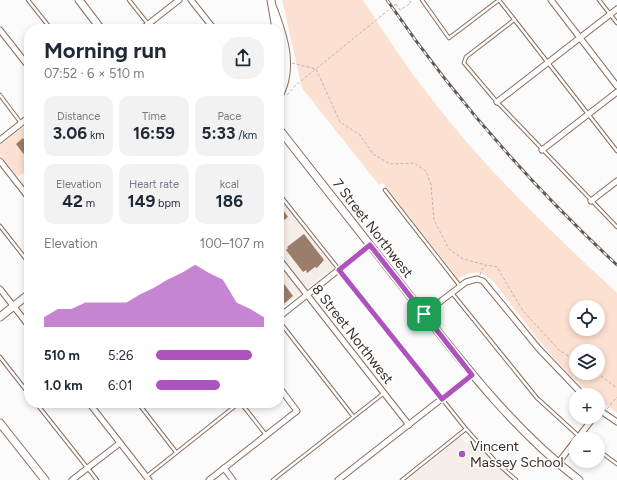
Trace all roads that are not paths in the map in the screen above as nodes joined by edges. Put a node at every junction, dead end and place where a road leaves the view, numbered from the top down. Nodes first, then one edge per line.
1 (28, 0) edge
2 (79, 0) edge
3 (129, 0) edge
4 (179, 0) edge
5 (191, 0) edge
6 (271, 0) edge
7 (422, 0) edge
8 (499, 0) edge
9 (551, 0) edge
10 (599, 0) edge
11 (273, 8) junction
12 (617, 8) edge
13 (610, 14) junction
14 (514, 20) junction
15 (617, 23) edge
16 (46, 24) edge
17 (97, 24) edge
18 (148, 24) joint
19 (210, 24) edge
20 (275, 24) edge
21 (280, 24) edge
22 (0, 30) edge
23 (580, 38) junction
24 (284, 40) edge
25 (24, 61) edge
26 (548, 62) junction
27 (284, 86) edge
28 (617, 86) edge
29 (617, 92) edge
30 (0, 95) edge
31 (497, 102) junction
32 (588, 114) junction
33 (22, 123) joint
34 (284, 135) edge
35 (0, 140) edge
36 (542, 150) junction
37 (617, 151) edge
38 (0, 161) edge
39 (617, 181) edge
40 (385, 190) dead end
41 (24, 192) edge
42 (284, 200) edge
43 (591, 201) junction
44 (0, 226) edge
45 (617, 227) edge
46 (370, 245) junction
47 (24, 257) edge
48 (284, 265) edge
49 (339, 270) junction
50 (460, 286) junction
51 (0, 289) edge
52 (451, 293) junction
53 (307, 295) junction
54 (24, 298) edge
55 (13, 307) junction
56 (284, 313) edge
57 (424, 314) junction
58 (0, 317) edge
59 (24, 320) edge
60 (284, 327) edge
61 (0, 357) edge
62 (472, 375) junction
63 (24, 388) edge
64 (576, 388) edge
65 (284, 393) edge
66 (384, 393) junction
67 (442, 399) junction
68 (40, 408) edge
69 (93, 408) edge
70 (142, 408) edge
71 (233, 408) edge
72 (244, 408) edge
73 (605, 414) edge
74 (353, 416) junction
75 (617, 422) edge
76 (0, 423) edge
77 (409, 425) junction
78 (466, 429) junction
79 (572, 432) edge
80 (266, 435) junction
81 (120, 443) junction
82 (569, 451) edge
83 (176, 452) junction
84 (605, 455) edge
85 (558, 464) junction
86 (617, 464) edge
87 (87, 468) junction
88 (224, 468) junction
89 (148, 478) edge
90 (45, 480) edge
91 (72, 480) edge
92 (97, 480) edge
93 (208, 480) edge
94 (233, 480) edge
95 (273, 480) edge
96 (338, 480) edge
97 (402, 480) edge
98 (516, 480) edge
99 (579, 480) edge

1 - 16 lane
2 - 17 street
3 - 18 lane
4 - 18 street
5 - 19 street
6 - 11 street
7 - 8 lane
8 - 14 lane
9 - 23 street
10 - 13 lane
11 - 20 street
11 - 21 street
12 - 13 street
13 - 15 lane
13 - 23 street
14 - 26 lane
14 - 31 lane
22 - 25 street
23 - 26 street
23 - 28 street
24 - 27 street
26 - 31 street
26 - 32 lane
29 - 32 street
30 - 33 lane
31 - 36 lane
32 - 36 street
32 - 37 lane
33 - 35 street
34 - 46 street, 7 Street Northwest
36 - 43 lane
38 - 41 street
39 - 43 street
40 - 50 lane
42 - 49 lane
43 - 45 lane
44 - 47 lane
46 - 49 street
46 - 57 street, 7 Street Northwest
48 - 53 street, 8 Street Northwest
49 - 53 street
49 - 67 lane
50 - 52 street
50 - 64 street
51 - 55 street
52 - 57 street
52 - 79 lane
53 - 56 street
53 - 66 street, 8 Street Northwest
54 - 55 street
55 - 58 street
55 - 59 street
57 - 62 street, 7 Street Northwest
60 - 74 lane
61 - 63 lane
62 - 67 street
62 - 85 street, 7 Street Northwest
65 - 80 street
66 - 74 lane
66 - 77 street, 8 Street Northwest
67 - 77 street
67 - 78 lane
68 - 87 lane
69 - 81 street
70 - 83 lane
71 - 83 lane
72 - 80 lane
73 - 75 street
74 - 95 lane
76 - 90 street
77 - 96 street
78 - 97 lane
78 - 98 lane
80 - 88 street
81 - 87 street
81 - 89 street
82 - 85 street
83 - 89 lane
84 - 86 lane
85 - 99 street, 7 Street Northwest
87 - 91 street
87 - 92 lane
88 - 93 street
88 - 94 street

